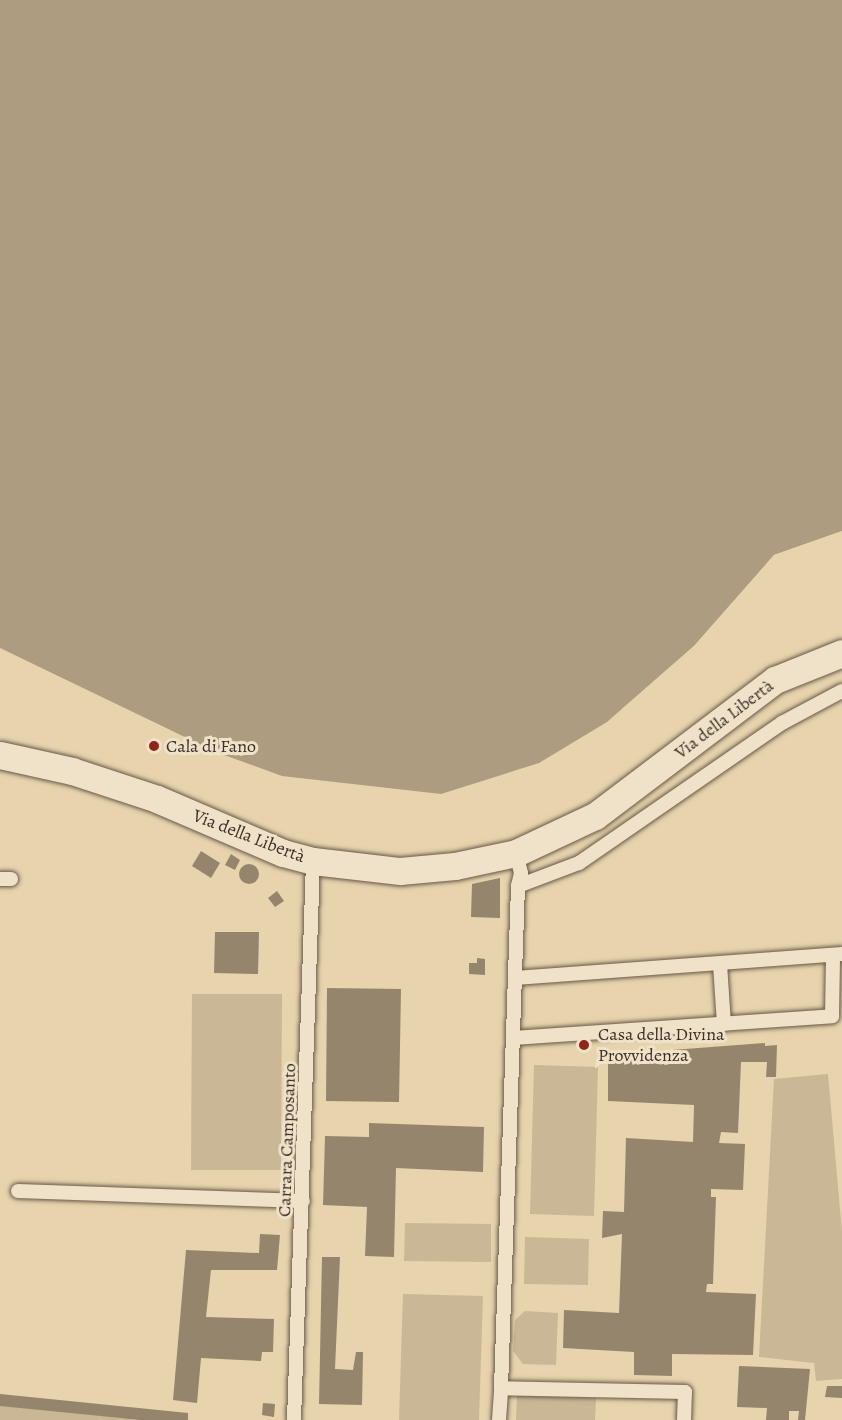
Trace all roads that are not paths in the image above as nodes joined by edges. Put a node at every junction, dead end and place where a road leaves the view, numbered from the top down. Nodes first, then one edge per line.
1 (842, 652) edge
2 (842, 691) edge
3 (0, 755) edge
4 (516, 852) junction
5 (313, 861) junction
6 (518, 886) junction
7 (837, 955) edge
8 (720, 964) junction
9 (515, 978) junction
10 (724, 1024) junction
11 (513, 1038) junction
12 (18, 1191) dead end
13 (303, 1201) junction
14 (501, 1388) junction
15 (294, 1420) edge
16 (499, 1420) edge
17 (684, 1420) edge

1 - 4 street, Via della Libertà
2 - 6 lane
3 - 5 street, Via della Libertà
4 - 5 street, Via della Libertà
4 - 6 lane
5 - 13 lane, Carrara Camposanto
6 - 9 lane
7 - 8 lane
7 - 10 lane
8 - 9 lane
8 - 10 lane
9 - 11 lane
10 - 11 lane
11 - 14 lane
12 - 13 lane
13 - 15 lane, Carrara Camposanto
14 - 16 lane
14 - 17 lane

